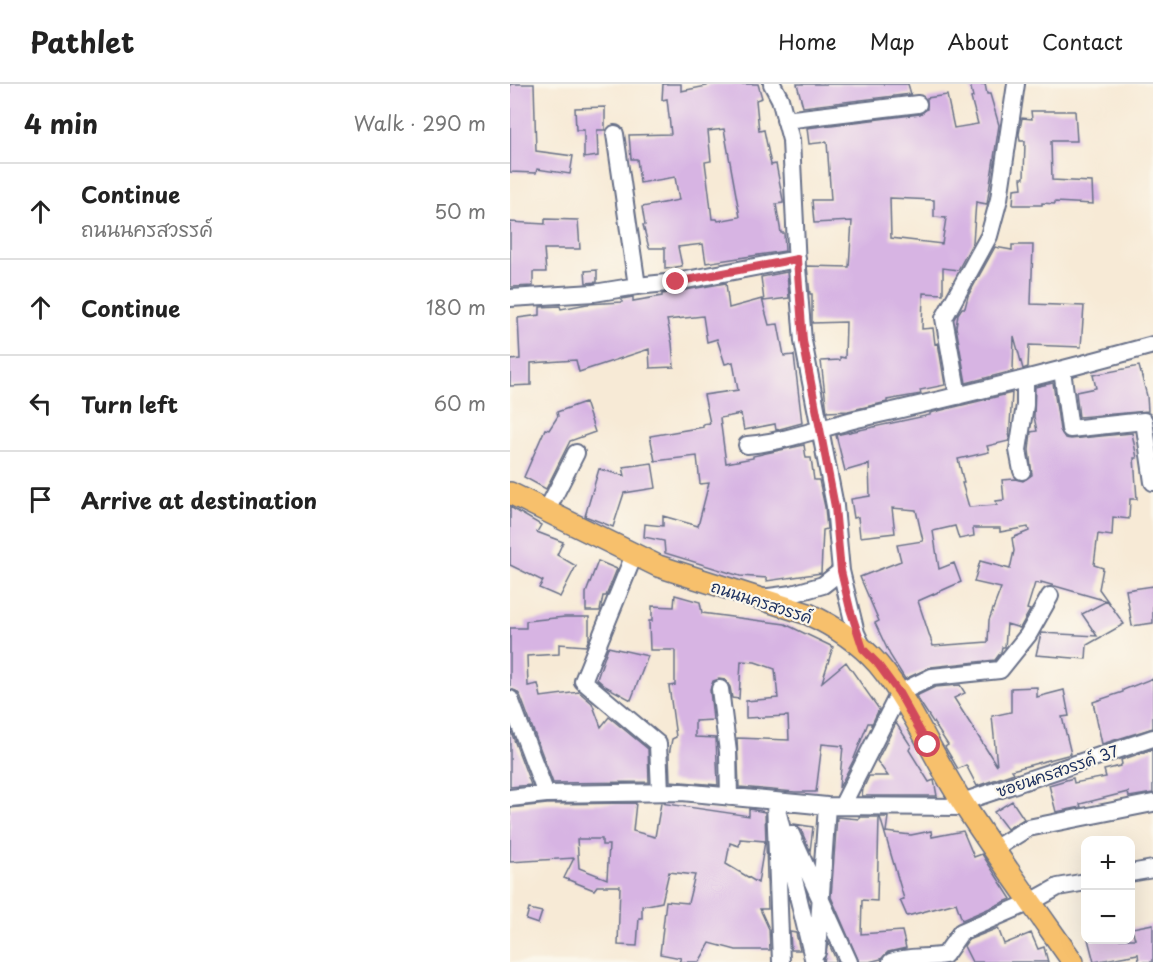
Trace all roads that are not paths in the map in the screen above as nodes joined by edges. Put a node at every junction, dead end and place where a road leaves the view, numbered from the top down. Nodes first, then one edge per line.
1 (772, 84) edge
2 (1016, 84) edge
3 (918, 104) dead end
4 (785, 120) junction
5 (615, 134) dead end
6 (797, 259) junction
7 (637, 286) junction
8 (510, 298) edge
9 (1153, 345) edge
10 (1062, 370) junction
11 (1025, 380) junction
12 (958, 396) junction
13 (820, 428) junction
14 (747, 445) dead end
15 (576, 453) dead end
16 (1022, 471) dead end
17 (1153, 482) edge
18 (510, 493) edge
19 (547, 510) junction
20 (634, 555) junction
21 (841, 571) junction
22 (1050, 596) dead end
23 (761, 598) junction
24 (863, 649) junction
25 (720, 689) dead end
26 (899, 693) junction
27 (510, 699) edge
28 (1153, 738) edge
29 (660, 792) junction
30 (546, 794) junction
31 (729, 796) junction
32 (510, 798) edge
33 (775, 801) junction
34 (1153, 803) edge
35 (963, 805) junction
36 (835, 806) junction
37 (994, 849) junction
38 (1153, 869) edge
39 (1135, 872) edge
40 (1081, 883) edge
41 (1031, 902) junction
42 (781, 962) edge
43 (815, 962) edge
44 (849, 962) edge
45 (891, 962) edge
46 (1073, 962) edge

1 - 4 street
2 - 12 street
3 - 4 street
4 - 6 street
5 - 7 street
6 - 7 street
6 - 13 street
7 - 8 street
9 - 10 street
10 - 11 street
10 - 17 street
11 - 12 street
11 - 16 street
12 - 13 street
13 - 14 street
13 - 21 street
15 - 19 street
18 - 19 main road, ถนนนครสวรรค์
19 - 20 main road, ถนนนครสวรรค์
20 - 23 main road, ถนนนครสวรรค์
20 - 29 street
21 - 23 street
21 - 24 street
22 - 26 street
23 - 24 main road, ถนนนครสวรรค์
24 - 26 main road, ถนนนครสวรรค์
25 - 31 street
26 - 35 main road, ถนนนครสวรรค์
26 - 36 street
27 - 30 street
28 - 35 street, ซอยนครสวรรค์ 37
29 - 30 street, ซอยนครสวรรค์ 37
29 - 31 street, ซอยนครสวรรค์ 37
30 - 32 street, ซอยนครสวรรค์ 37
31 - 33 street, ซอยนครสวรรค์ 37
33 - 36 street, ซอยนครสวรรค์ 37
33 - 42 street
33 - 43 street
33 - 44 street
34 - 37 street
35 - 36 street, ซอยนครสวรรค์ 37
35 - 37 main road, ถนนนครสวรรค์
36 - 43 street
37 - 41 main road, ถนนนครสวรรค์
38 - 39 street
40 - 41 street
41 - 45 street
41 - 46 main road, ถนนนครสวรรค์

